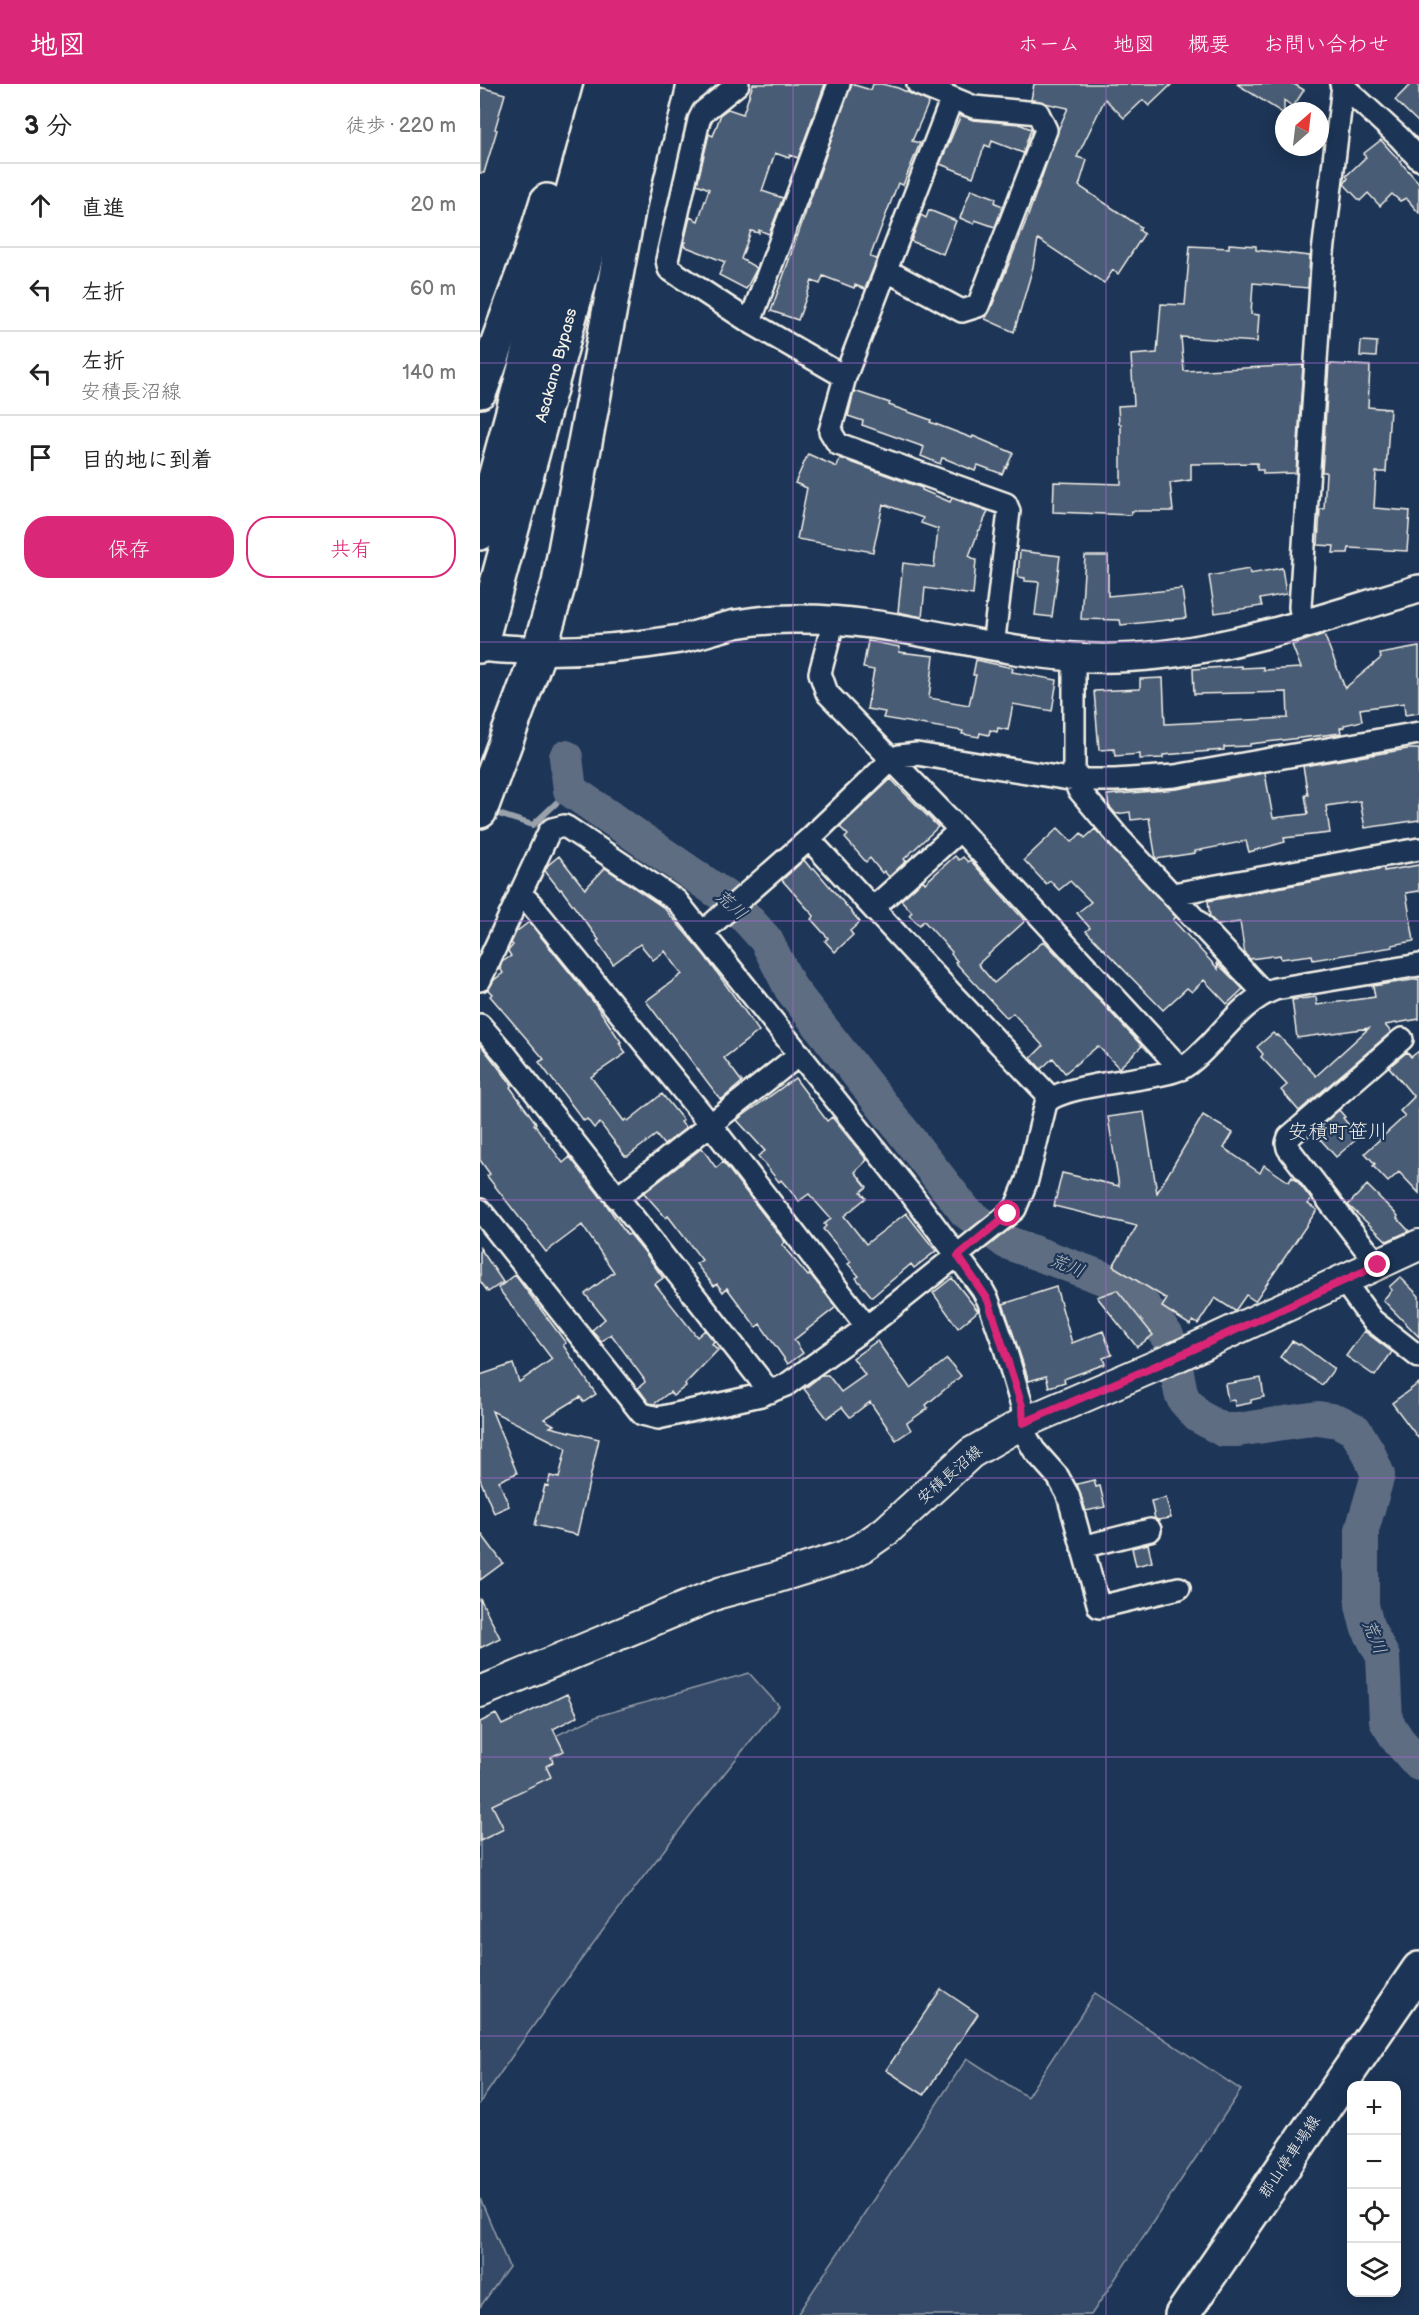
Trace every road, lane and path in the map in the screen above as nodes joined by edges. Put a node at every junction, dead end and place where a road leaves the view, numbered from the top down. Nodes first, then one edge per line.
1 (583, 84) edge
2 (602, 84) edge
3 (633, 84) edge
4 (658, 84) edge
5 (738, 84) edge
6 (839, 84) edge
7 (918, 84) edge
8 (1342, 85) edge
9 (952, 98) junction
10 (1419, 159) edge
11 (886, 270) junction
12 (750, 322) junction
13 (845, 377) junction
14 (480, 392) edge
15 (480, 533) edge
16 (1419, 589) edge
17 (830, 618) junction
18 (1303, 623) junction
19 (993, 647) junction
20 (488, 648) edge
21 (538, 651) junction
22 (1074, 657) junction
23 (1419, 733) edge
24 (892, 760) junction
25 (1075, 780) junction
26 (480, 811) edge
27 (960, 830) junction
28 (809, 839) junction
29 (1419, 849) edge
30 (520, 893) junction
31 (1173, 894) junction
32 (873, 908) junction
33 (703, 932) junction
34 (1419, 965) edge
35 (480, 980) edge
36 (1264, 993) junction
37 (480, 1025) edge
38 (1402, 1040) dead end
39 (800, 1054) junction
40 (1181, 1069) junction
41 (1051, 1098) junction
42 (710, 1124) junction
43 (617, 1198) junction
44 (480, 1210) edge
45 (1419, 1245) edge
46 (958, 1256) junction
47 (1378, 1265) junction
48 (1343, 1280) junction
49 (867, 1327) junction
50 (1419, 1357) edge
51 (770, 1392) junction
52 (1023, 1423) junction
53 (1150, 1530) dead end
54 (1082, 1547) junction
55 (1179, 1588) dead end
56 (480, 1692) edge
57 (1419, 1969) edge
58 (1419, 2006) edge
59 (1367, 2081) edge
60 (1347, 2111) edge
61 (1182, 2315) edge
62 (1207, 2315) edge

1 - 14 main road
2 - 15 main road, Asakano Bypass
3 - 20 main road, Asakano Bypass
4 - 21 main road
5 - 12 street
6 - 12 street
7 - 9 street
8 - 10 street
8 - 18 street
9 - 11 street
9 - 11 street
11 - 13 street
12 - 13 street
13 - 19 street
16 - 18 street
17 - 19 street
17 - 21 street
17 - 24 street
18 - 22 street
19 - 22 street
20 - 21 street
21 - 26 main road
22 - 25 street
23 - 25 street
24 - 25 street
24 - 27 street
24 - 28 street
25 - 31 street
27 - 32 street
27 - 40 street
28 - 32 street
28 - 33 street
29 - 31 street
30 - 33 street
30 - 35 street
30 - 42 street
31 - 36 street
32 - 41 street
33 - 39 street
34 - 36 street
36 - 40 street
37 - 43 street
38 - 47 street
39 - 42 street
39 - 46 street
40 - 41 street
41 - 46 street
42 - 43 street
42 - 49 street
43 - 51 street
44 - 51 street
45 - 47 main road, 安積長沼線
46 - 49 street
46 - 52 street
47 - 48 main road, 安積長沼線
48 - 50 street
48 - 52 main road, 安積長沼線
49 - 51 street
52 - 54 street
52 - 56 main road, 安積長沼線
53 - 54 street
54 - 55 street
57 - 61 main road, 郡山停車場線
58 - 59 main road
60 - 62 main road, 郡山停車場線

